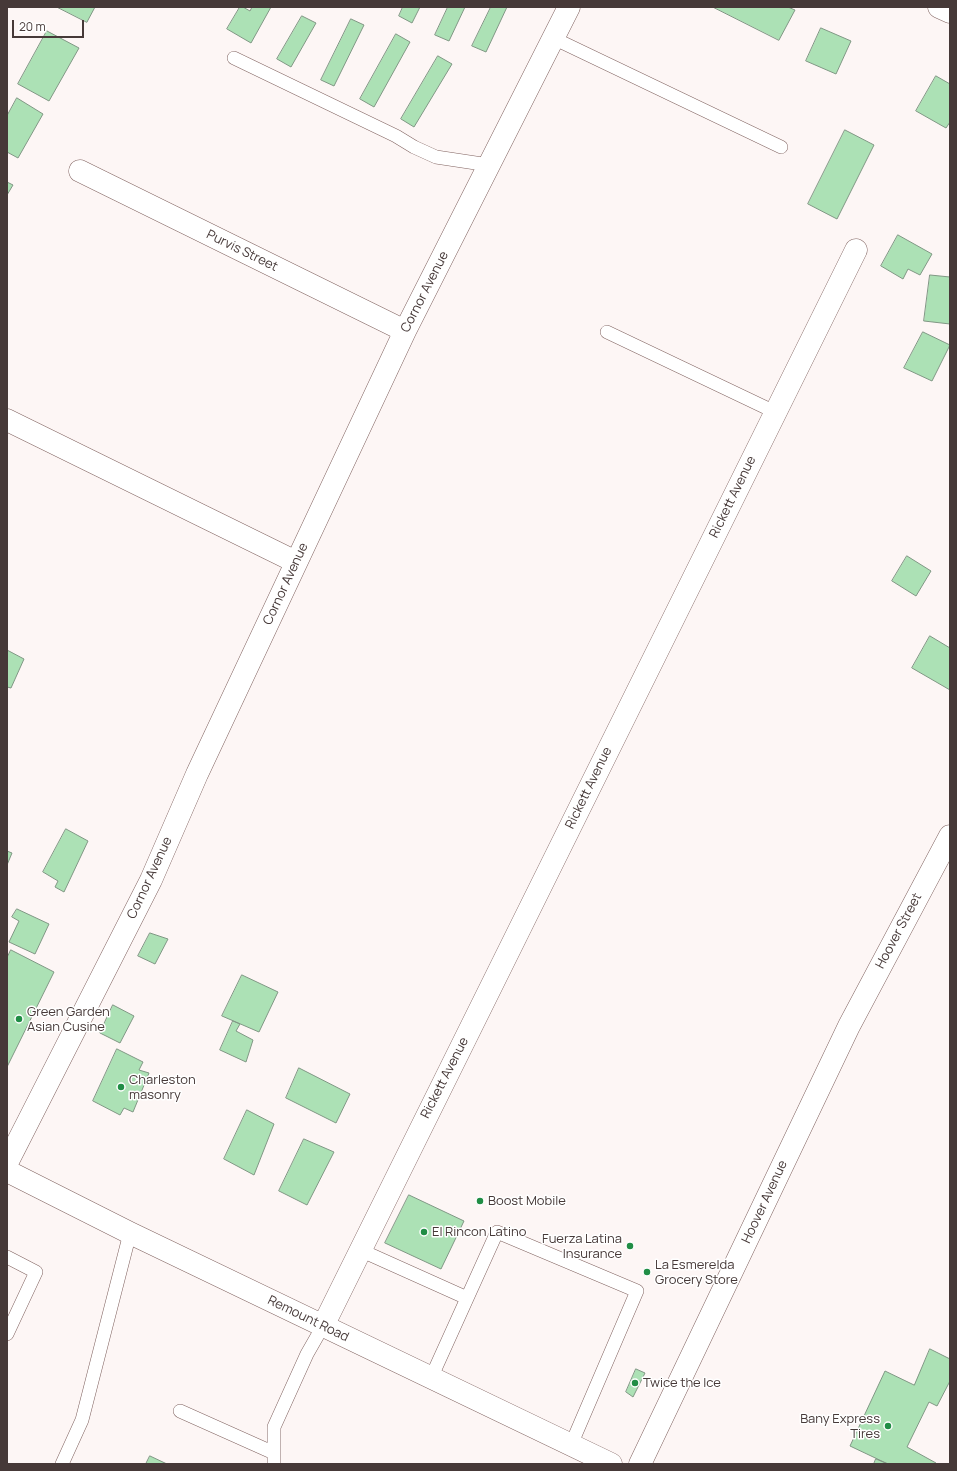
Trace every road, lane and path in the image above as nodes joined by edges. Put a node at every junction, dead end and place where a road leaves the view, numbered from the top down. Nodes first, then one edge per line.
1 (939, 7) edge
2 (564, 9) edge
3 (950, 12) edge
4 (553, 38) junction
5 (234, 58) dead end
6 (781, 147) dead end
7 (489, 164) junction
8 (80, 171) dead end
9 (856, 250) dead end
10 (405, 330) junction
11 (607, 332) dead end
12 (775, 412) junction
13 (7, 420) edge
14 (296, 562) junction
15 (950, 836) edge
16 (849, 1026) joint
17 (7, 1164) edge
18 (7, 1171) edge
19 (130, 1233) junction
20 (360, 1250) junction
21 (7, 1257) edge
22 (467, 1298) junction
23 (323, 1326) junction
24 (7, 1334) edge
25 (431, 1378) junction
26 (180, 1411) dead end
27 (571, 1445) junction
28 (274, 1459) edge
29 (62, 1464) edge
30 (611, 1464) edge
31 (640, 1464) edge

1 - 3 street
2 - 4 street, Cornor Avenue
4 - 6 lane
4 - 7 street, Cornor Avenue
5 - 7 lane
7 - 10 street, Cornor Avenue
8 - 10 street, Purvis Street
9 - 12 street, Rickett Avenue
10 - 14 street, Cornor Avenue
11 - 12 lane
12 - 20 street, Rickett Avenue
13 - 14 street
14 - 17 street, Cornor Avenue
15 - 16 street, Hoover Street
16 - 31 street, Hoover Avenue
18 - 19 street, Remount Road
19 - 23 street, Remount Road
19 - 29 lane
20 - 22 lane
20 - 23 street, Rickett Avenue
21 - 24 lane
22 - 25 lane
22 - 27 lane
23 - 25 street, Remount Road
23 - 28 lane
25 - 27 street, Remount Road
26 - 28 lane
27 - 30 street, Remount Road

